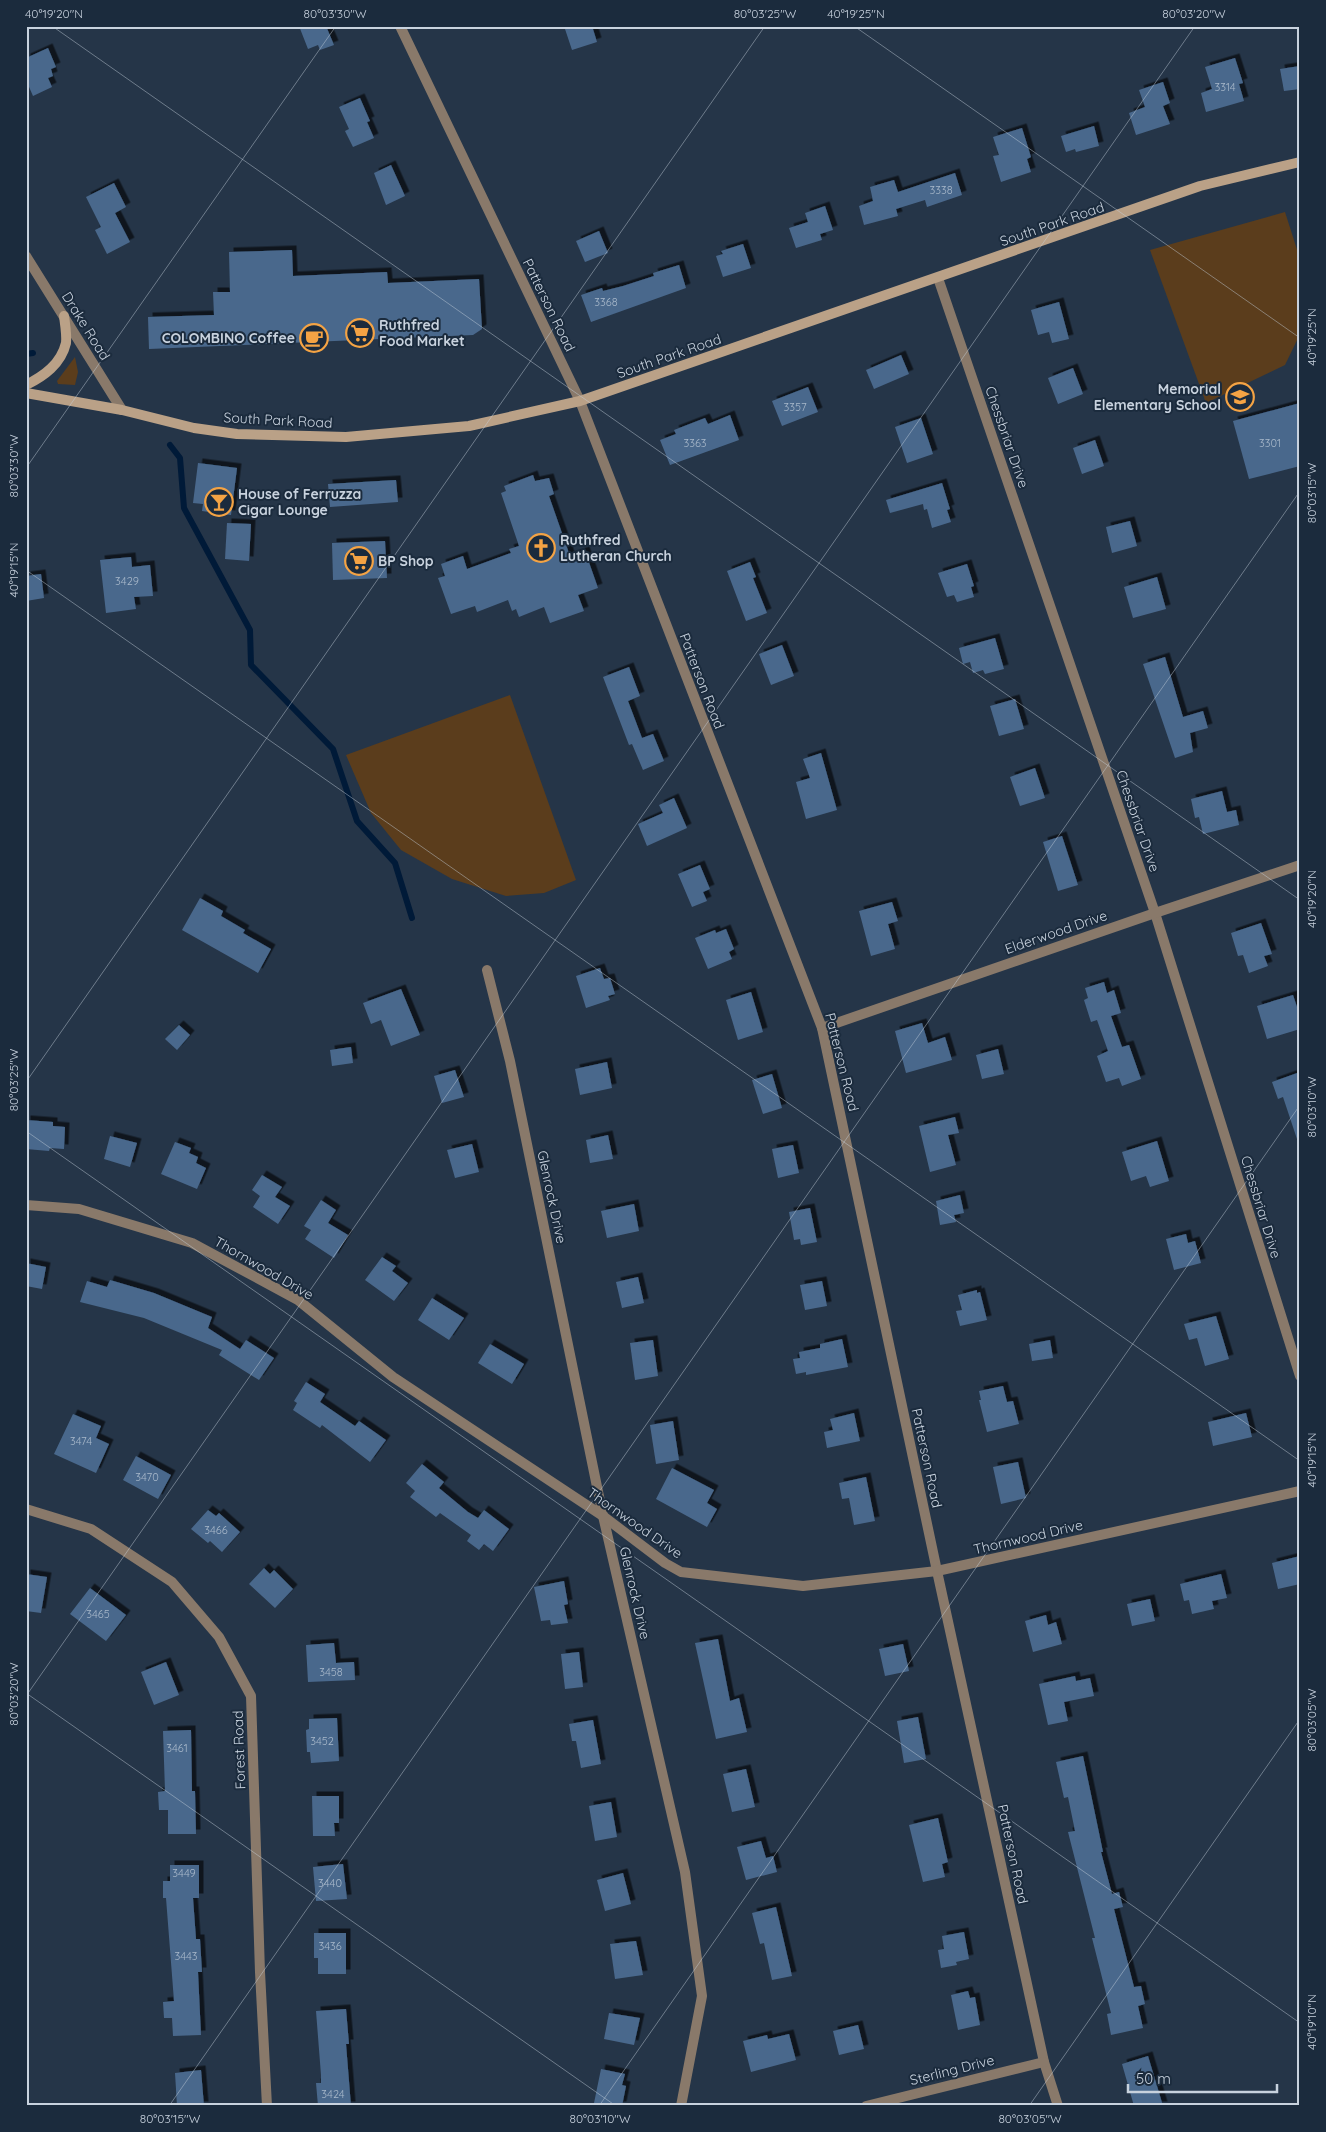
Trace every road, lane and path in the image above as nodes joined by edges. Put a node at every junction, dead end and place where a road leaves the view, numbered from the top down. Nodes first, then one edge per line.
1 (400, 26) edge
2 (1300, 162) edge
3 (26, 256) edge
4 (938, 278) junction
5 (64, 316) junction
6 (26, 385) edge
7 (26, 393) edge
8 (580, 401) junction
9 (122, 410) junction
10 (1300, 865) edge
11 (1155, 912) junction
12 (487, 970) dead end
13 (822, 1028) junction
14 (26, 1205) edge
15 (1300, 1376) edge
16 (1300, 1490) edge
17 (26, 1509) edge
18 (604, 1516) junction
19 (937, 1571) junction
20 (1044, 2062) junction
21 (267, 2106) edge
22 (681, 2106) edge
23 (866, 2106) edge
24 (1058, 2106) edge

1 - 8 street, Patterson Road
2 - 4 main road, South Park Road
3 - 5 street, Drake Road
4 - 8 main road, South Park Road
4 - 11 street, Chessbriar Drive
5 - 6 main road
5 - 9 street, Drake Road
7 - 9 main road, South Park Road
8 - 9 main road, South Park Road
8 - 13 street, Patterson Road
10 - 11 street, Elderwood Drive
11 - 13 street, Elderwood Drive
11 - 15 street, Chessbriar Drive
12 - 18 street, Glenrock Drive
13 - 19 street, Patterson Road
14 - 18 street, Thornwood Drive
16 - 19 street, Thornwood Drive
17 - 21 street, Forest Road
18 - 19 street, Thornwood Drive
18 - 22 street, Glenrock Drive
19 - 20 street, Patterson Road
20 - 23 street, Sterling Drive
20 - 24 street, Patterson Road

